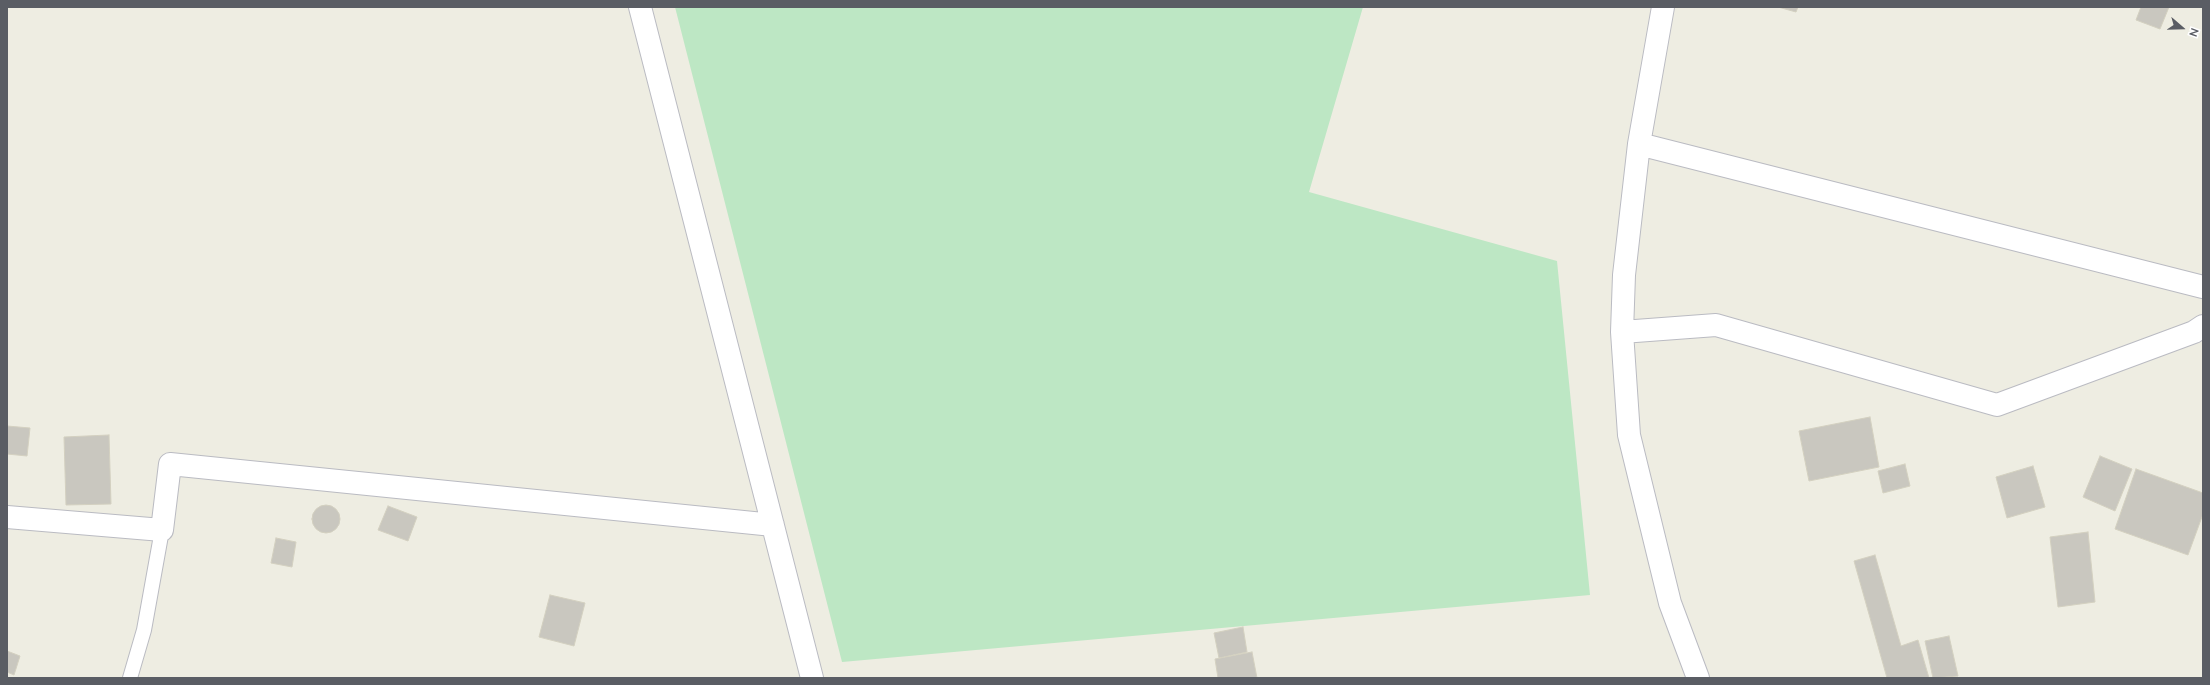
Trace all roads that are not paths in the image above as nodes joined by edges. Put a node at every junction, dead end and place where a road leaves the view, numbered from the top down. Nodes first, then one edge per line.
1 (640, 7) edge
2 (1663, 7) edge
3 (1639, 144) junction
4 (2203, 287) edge
5 (2203, 326) edge
6 (1622, 332) junction
7 (7, 517) edge
8 (773, 525) junction
9 (162, 530) junction
10 (130, 678) edge
11 (812, 678) edge
12 (1698, 678) edge

1 - 8 street
2 - 3 street
3 - 4 street
3 - 6 street
5 - 6 street
6 - 12 street
7 - 9 street
8 - 9 street
8 - 11 street
9 - 10 lane

